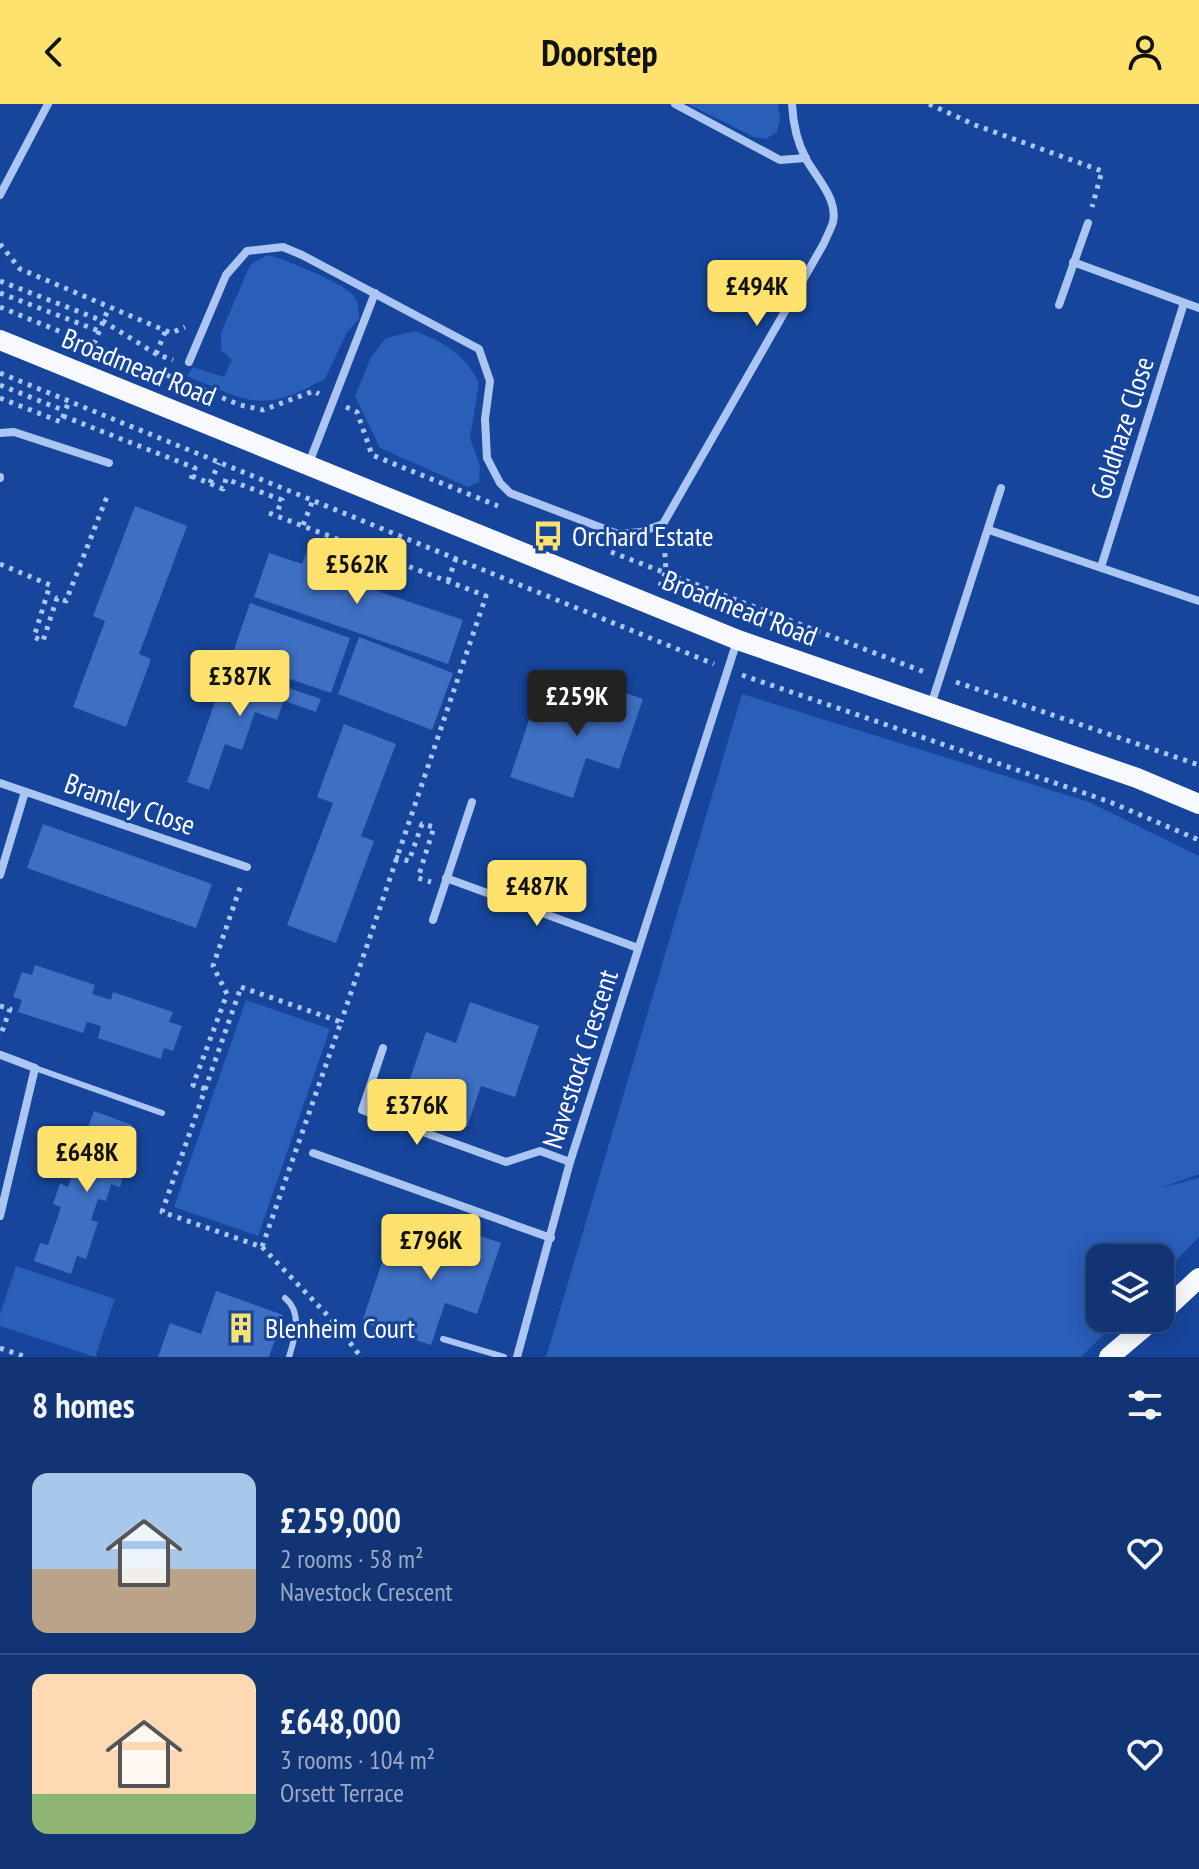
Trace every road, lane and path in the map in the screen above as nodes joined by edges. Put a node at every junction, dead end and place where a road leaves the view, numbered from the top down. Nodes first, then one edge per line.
1 (48, 104) edge
2 (675, 104) edge
3 (792, 104) edge
4 (929, 104) edge
5 (806, 158) junction
6 (0, 195) edge
7 (1088, 223) joint
8 (0, 244) edge
9 (1073, 262) junction
10 (0, 281) edge
11 (0, 293) edge
12 (375, 293) junction
13 (1184, 303) junction
14 (1059, 305) dead end
15 (109, 307) junction
16 (1199, 308) edge
17 (103, 321) junction
18 (166, 330) junction
19 (99, 331) junction
20 (201, 333) junction
21 (0, 340) edge
22 (94, 344) dead end
23 (156, 354) junction
24 (176, 362) dead end
25 (189, 362) dead end
26 (0, 373) edge
27 (0, 385) edge
28 (0, 398) edge
29 (69, 401) junction
30 (64, 414) junction
31 (0, 433) edge
32 (209, 447) dead end
33 (205, 458) junction
34 (109, 463) dead end
35 (219, 463) junction
36 (309, 464) junction
37 (406, 468) dead end
38 (401, 481) dead end
39 (210, 483) junction
40 (1001, 488) dead end
41 (108, 494) dead end
42 (313, 500) junction
43 (269, 513) dead end
44 (276, 515) junction
45 (663, 524) junction
46 (303, 525) junction
47 (989, 530) junction
48 (456, 558) junction
49 (0, 564) edge
50 (1101, 567) junction
51 (448, 581) junction
52 (659, 587) dead end
53 (1199, 601) edge
54 (738, 640) junction
55 (728, 670) junction
56 (930, 707) junction
57 (0, 783) edge
58 (25, 792) junction
59 (472, 802) dead end
60 (1199, 804) edge
61 (1199, 840) edge
62 (395, 857) junction
63 (247, 867) joint
64 (0, 875) edge
65 (418, 878) dead end
66 (446, 878) junction
67 (433, 920) dead end
68 (638, 948) junction
69 (0, 1006) edge
70 (341, 1022) junction
71 (0, 1037) edge
72 (383, 1048) dead end
73 (1, 1055) edge
74 (35, 1068) junction
75 (205, 1089) junction
76 (162, 1113) dead end
77 (313, 1153) dead end
78 (570, 1162) junction
79 (0, 1216) edge
80 (551, 1238) junction
81 (262, 1247) junction
82 (1199, 1278) edge
83 (285, 1298) dead end
84 (1174, 1301) edge
85 (1138, 1332) edge
86 (443, 1339) dead end
87 (0, 1348) edge
88 (26, 1357) edge
89 (289, 1357) edge
90 (361, 1357) edge
91 (504, 1357) edge
92 (517, 1357) edge
93 (1109, 1357) edge

1 - 6 street
2 - 5 street
3 - 5 street
4 - 7 path
5 - 45 street
7 - 9 street
8 - 15 path
9 - 13 street
9 - 14 street
10 - 17 path
11 - 19 path
12 - 20 street
12 - 36 street
12 - 45 street
13 - 16 street
13 - 50 street, Goldhaze Close
15 - 17 path
15 - 18 path
17 - 19 path
17 - 23 path
18 - 20 path
18 - 23 path
19 - 22 path
20 - 25 street
21 - 36 main road, Broadmead Road
23 - 24 path
26 - 29 path
27 - 30 path
28 - 30 path
29 - 30 path
29 - 33 path
30 - 39 path
31 - 34 street
32 - 33 path
33 - 35 path
35 - 39 path
35 - 42 path
36 - 54 main road, Broadmead Road
37 - 38 path
39 - 44 path
40 - 47 street
41 - 49 path
42 - 46 path
42 - 48 path
43 - 44 path
44 - 46 path
45 - 52 path
46 - 51 path
47 - 50 street
47 - 56 street
48 - 51 path
48 - 55 path
50 - 53 street
51 - 62 path
54 - 55 street, Navestock Crescent
54 - 56 main road, Broadmead Road
55 - 61 path
55 - 68 street, Navestock Crescent
56 - 60 main road, Broadmead Road
57 - 58 street, Bramley Close
58 - 63 street, Bramley Close
58 - 64 street
59 - 66 street
62 - 65 path
62 - 70 path
63 - 75 path
66 - 67 street
66 - 68 street
68 - 78 street, Navestock Crescent
69 - 71 path
70 - 75 path
70 - 81 path
72 - 78 street
73 - 74 street
74 - 76 lane
74 - 79 street
75 - 81 path
77 - 80 street
78 - 80 street, Navestock Crescent
80 - 92 street, Navestock Crescent
81 - 90 path
82 - 84 main road
83 - 89 lane
85 - 93 main road
86 - 91 lane
87 - 88 path

